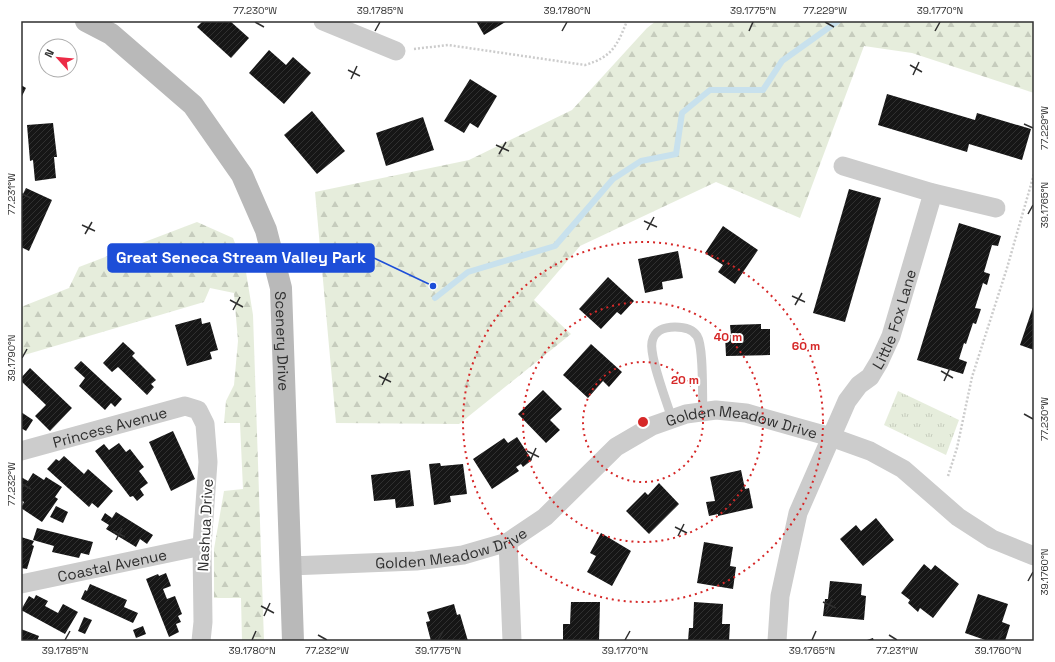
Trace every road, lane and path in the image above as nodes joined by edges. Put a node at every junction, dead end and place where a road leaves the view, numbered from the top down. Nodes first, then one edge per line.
1 (86, 21) edge
2 (323, 21) edge
3 (627, 21) edge
4 (396, 51) joint
5 (843, 166) dead end
6 (1034, 174) edge
7 (1033, 182) edge
8 (933, 193) junction
9 (996, 208) dead end
10 (198, 410) joint
11 (703, 412) junction
12 (672, 419) junction
13 (831, 437) junction
14 (21, 451) edge
15 (948, 476) dead end
16 (508, 542) junction
17 (202, 546) junction
18 (1034, 556) edge
19 (290, 566) junction
20 (21, 584) edge
21 (201, 641) edge
22 (293, 641) edge
23 (512, 641) edge
24 (777, 641) edge

1 - 19 street, Scenery Drive
2 - 4 street
3 - 4 path
5 - 8 street
6 - 7 path
7 - 15 path
8 - 9 street
8 - 13 street, Little Fox Lane
10 - 14 street, Princess Avenue
10 - 17 street, Nashua Drive
11 - 12 street, Golden Meadow Drive
11 - 12 lane
11 - 13 street, Golden Meadow Drive
12 - 16 street, Golden Meadow Drive
13 - 18 street, Golden Meadow Drive
13 - 24 street, Little Fox Lane
16 - 19 street, Golden Meadow Drive
16 - 23 street
17 - 20 street, Coastal Avenue
17 - 21 street, Nashua Drive
19 - 22 street, Scenery Drive

